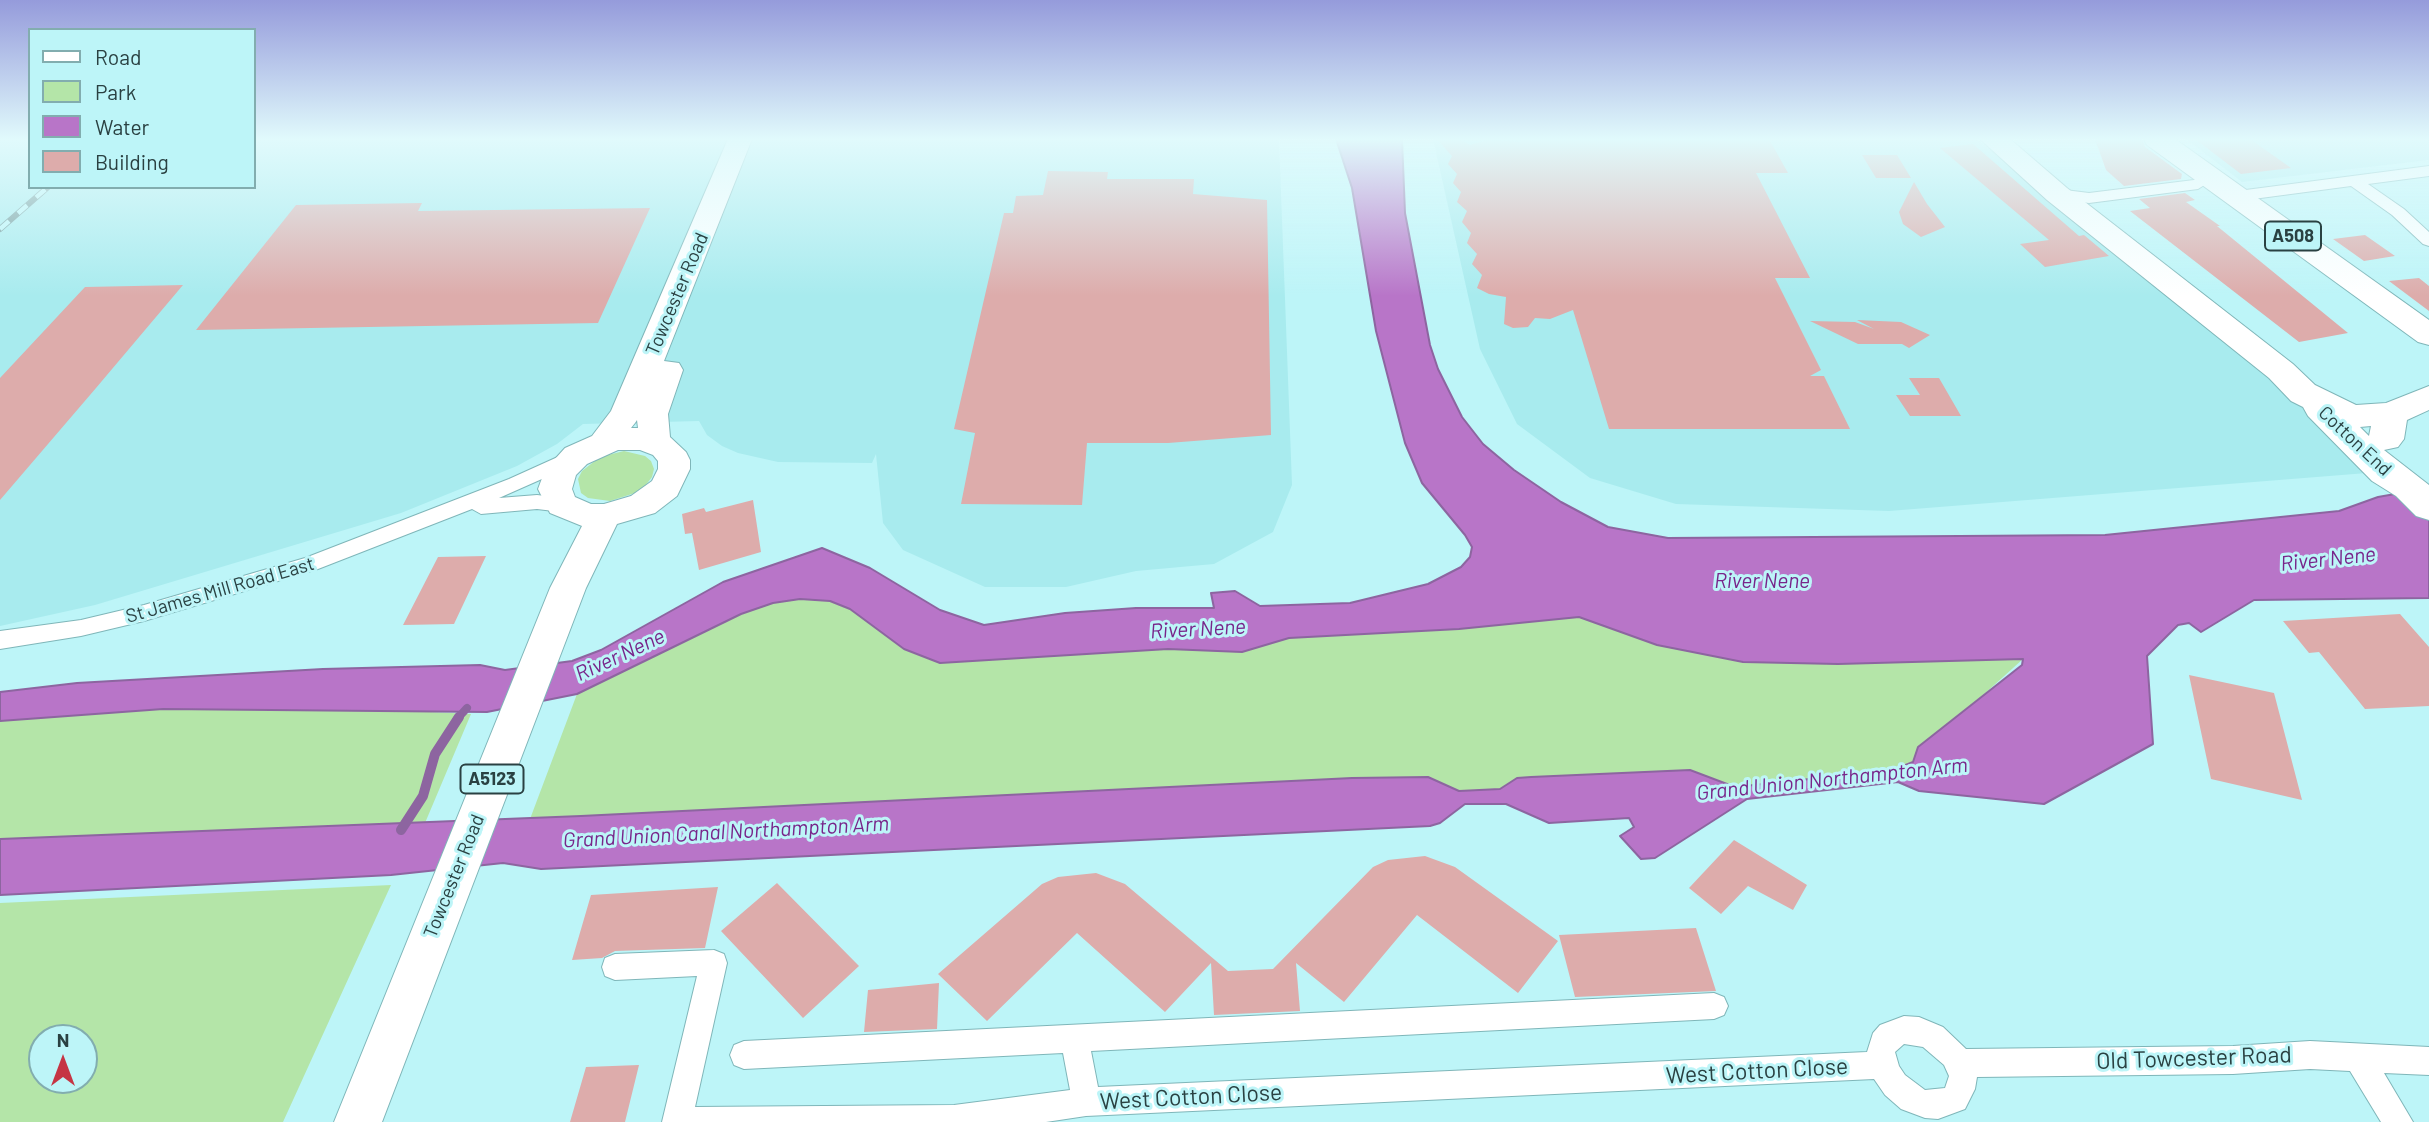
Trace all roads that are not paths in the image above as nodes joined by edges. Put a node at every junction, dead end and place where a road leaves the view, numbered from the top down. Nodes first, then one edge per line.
1 (719, 191) edge
2 (741, 191) edge
3 (2054, 191) edge
4 (2141, 191) edge
5 (2230, 191) edge
6 (2276, 191) edge
7 (2369, 191) edge
8 (2057, 194) junction
9 (2238, 197) junction
10 (2429, 241) edge
11 (2429, 335) edge
12 (2303, 393) junction
13 (2429, 397) edge
14 (2391, 414) junction
15 (655, 442) junction
16 (590, 449) junction
17 (2419, 497) edge
18 (562, 505) junction
19 (604, 516) junction
20 (434, 517) junction
21 (0, 640) edge
22 (615, 967) dead end
23 (1714, 1006) dead end
24 (1074, 1038) junction
25 (744, 1055) dead end
26 (2357, 1057) junction
27 (2429, 1061) edge
28 (1958, 1063) junction
29 (1883, 1065) junction
30 (1086, 1102) junction
31 (1942, 1114) edge
32 (954, 1121) edge
33 (358, 1122) edge
34 (677, 1122) edge
35 (2398, 1122) edge

1 - 16 main road, Towcester Road
2 - 15 main road, Towcester Road
3 - 8 highway
4 - 8 street
5 - 9 highway, A508
6 - 9 street
7 - 10 street
8 - 12 highway
9 - 11 highway, A508
12 - 14 highway
12 - 17 highway, Cotton End
13 - 14 highway
14 - 17 highway
15 - 16 main road
15 - 19 main road
16 - 18 main road
16 - 20 street, St James Mill Road East
18 - 19 main road
18 - 20 street, St James Mill Road East
19 - 33 main road, Towcester Road / A5123
20 - 21 street, St James Mill Road East
22 - 34 street, West Cotton Close
23 - 24 street
24 - 25 street
24 - 30 street
26 - 27 street, Old Towcester Road
26 - 28 street, Old Towcester Road
26 - 35 street
28 - 29 street
28 - 31 street
29 - 30 street, West Cotton Close
29 - 31 street
30 - 32 street, West Cotton Close
32 - 34 street, West Cotton Close

